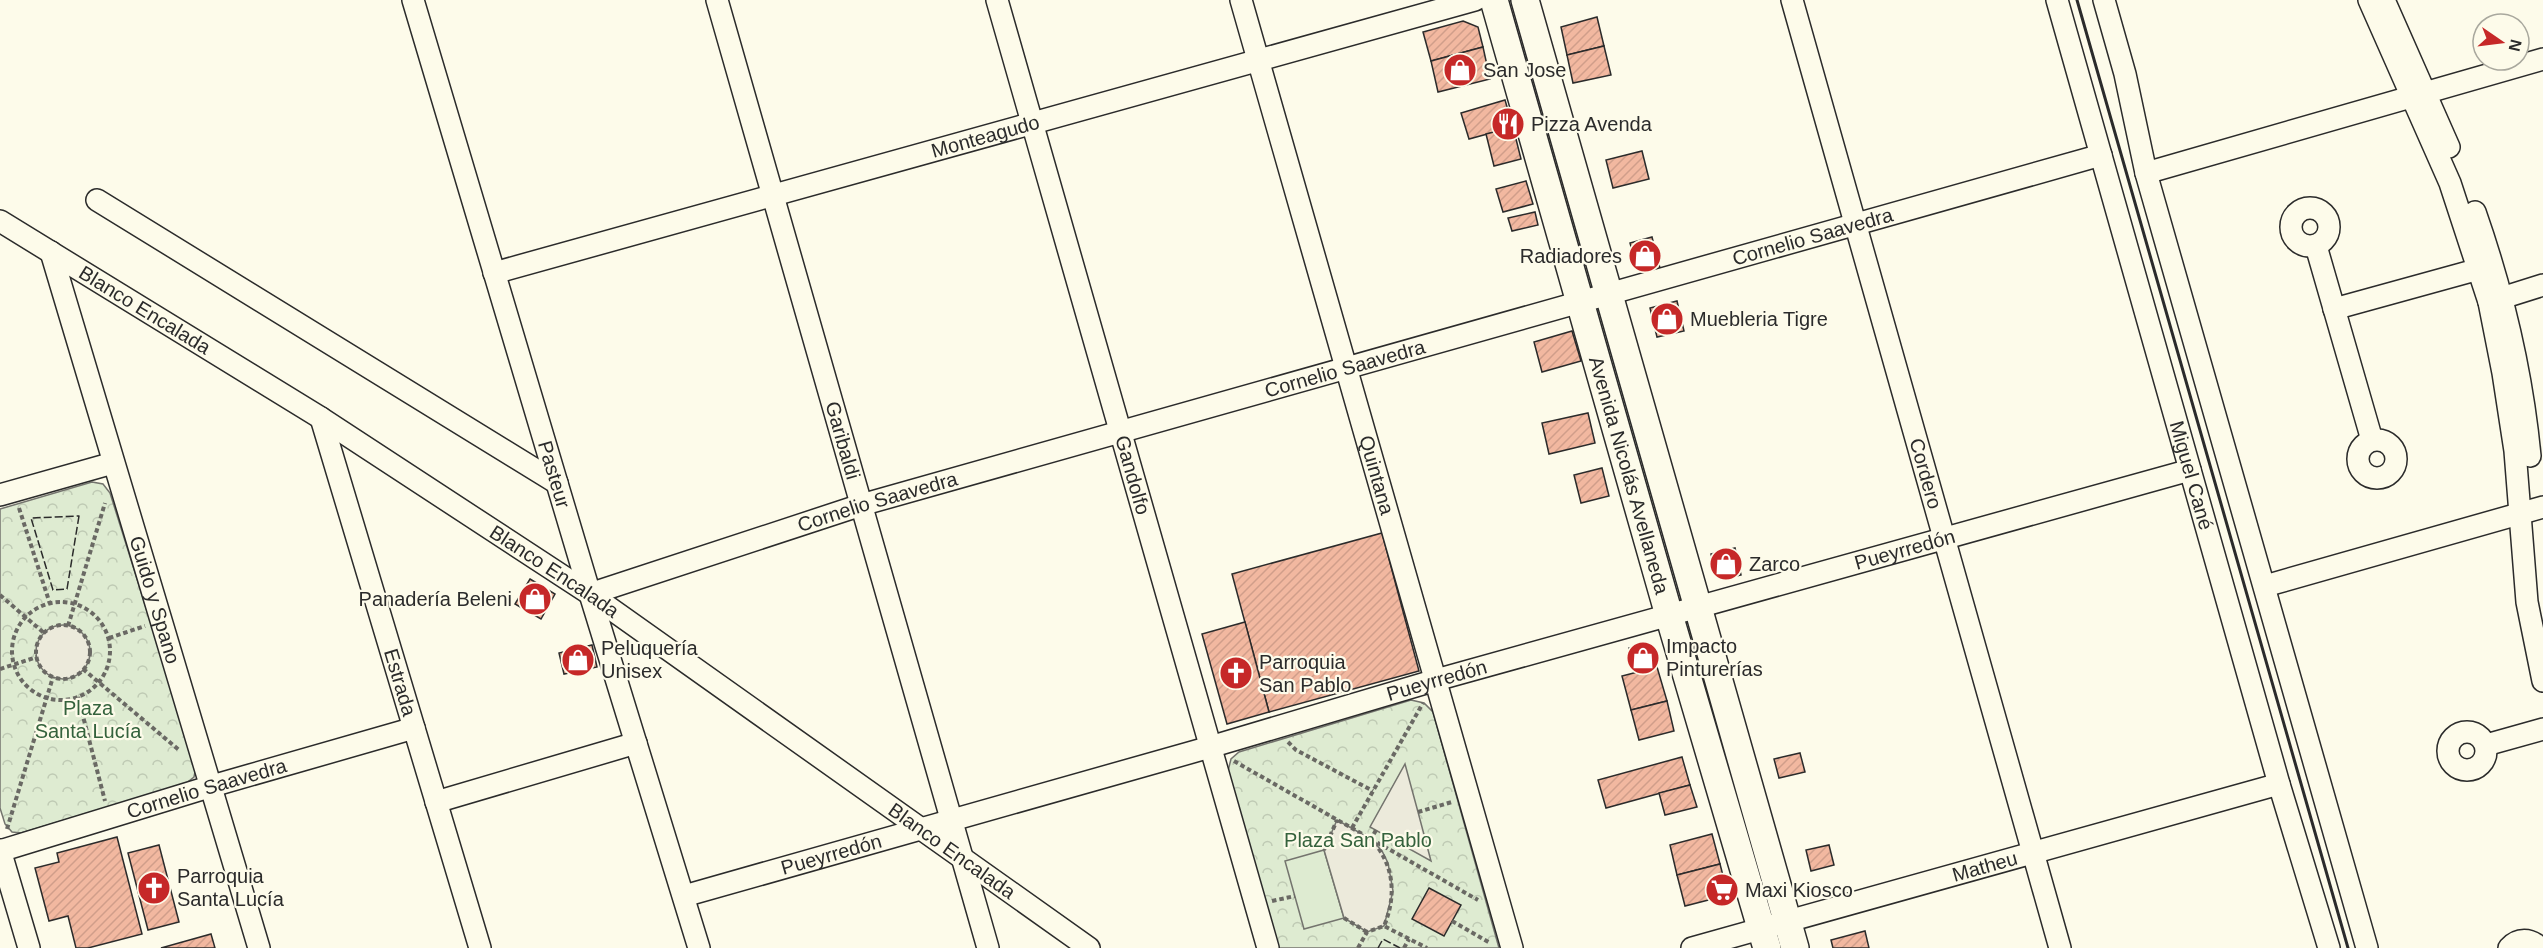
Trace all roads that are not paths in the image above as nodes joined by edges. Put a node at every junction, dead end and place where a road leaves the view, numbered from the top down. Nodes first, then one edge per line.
1 (413, 0) edge
2 (717, 0) edge
3 (997, 0) edge
4 (1241, 0) edge
5 (1475, 0) edge
6 (1494, 0) edge
7 (1525, 0) edge
8 (1792, 0) edge
9 (2057, 0) edge
10 (2104, 0) edge
11 (2368, 0) edge
12 (2384, 0) edge
13 (1258, 60) junction
14 (2543, 60) edge
15 (2418, 95) junction
16 (1031, 124) junction
17 (2101, 155) junction
18 (2146, 173) junction
19 (773, 196) junction
20 (97, 200) dead end
21 (0, 221) edge
22 (1855, 225) junction
23 (2316, 246) dead end
24 (51, 252) junction
25 (2486, 268) junction
26 (494, 273) junction
27 (2543, 285) edge
28 (1609, 294) junction
29 (2496, 299) junction
30 (1581, 302) junction
31 (2334, 309) junction
32 (1347, 368) junction
33 (321, 418) junction
34 (1122, 432) junction
35 (2372, 440) dead end
36 (114, 466) junction
37 (2190, 470) junction
38 (557, 483) junction
39 (7, 493) edge
40 (861, 505) junction
41 (2532, 510) edge
42 (1944, 538) junction
43 (2265, 586) junction
44 (590, 594) junction
45 (1698, 607) junction
46 (2543, 609) edge
47 (1669, 615) junction
48 (1436, 680) junction
49 (2543, 681) edge
50 (414, 728) junction
51 (2543, 729) edge
52 (636, 743) junction
53 (2486, 745) dead end
54 (1210, 747) junction
55 (2279, 784) junction
56 (212, 786) junction
57 (436, 802) junction
58 (951, 820) junction
59 (922, 829) junction
60 (0, 851) edge
61 (2033, 852) junction
62 (962, 857) junction
63 (684, 896) junction
64 (1787, 921) junction
65 (1764, 939) edge
66 (29, 948) edge
67 (259, 948) edge
68 (480, 948) edge
69 (699, 948) edge
70 (988, 948) edge
71 (1089, 948) edge
72 (1268, 948) edge
73 (1512, 948) edge
74 (1692, 948) edge
75 (1795, 948) edge
76 (2060, 948) edge
77 (2329, 948) edge
78 (2367, 948) edge
79 (2508, 948) edge
80 (2540, 948) edge

1 - 26 street, Pasteur
2 - 19 street, Garibaldi
3 - 16 street, Gandolfo
4 - 13 street, Quintana
5 - 13 street, Monteagudo
6 - 30 main road, Avenida Nicolás Avellaneda
7 - 28 main road, Avenida Nicolás Avellaneda
8 - 22 street, Cordero
9 - 17 street, Miguel Cané
10 - 18 street
11 - 15 street
12 - 15 street
13 - 16 street, Monteagudo
13 - 32 street, Quintana
14 - 15 street
15 - 18 street
15 - 25 street
16 - 19 street, Monteagudo
16 - 34 street, Gandolfo
17 - 22 street, Cornelio Saavedra
17 - 37 street, Miguel Cané
18 - 43 street
19 - 26 street, Monteagudo
19 - 40 street, Garibaldi
20 - 38 street
21 - 24 street, Blanco Encalada
22 - 28 street, Cornelio Saavedra
22 - 42 street, Cordero
23 - 31 street
24 - 33 street, Blanco Encalada
24 - 36 street, Guido y Spano
25 - 29 street
25 - 31 street
26 - 38 street, Pasteur
27 - 29 street
28 - 30 street, Cornelio Saavedra
28 - 45 main road, Avenida Nicolás Avellaneda
29 - 41 street
30 - 32 street, Cornelio Saavedra
30 - 47 main road, Avenida Nicolás Avellaneda
31 - 35 street
32 - 34 street, Cornelio Saavedra
32 - 48 street, Quintana
33 - 44 street, Blanco Encalada
33 - 50 street, Estrada
34 - 40 street, Cornelio Saavedra
34 - 54 street, Gandolfo
36 - 39 street
36 - 56 street, Guido y Spano
37 - 42 street, Pueyrredón
37 - 55 street, Miguel Cané
38 - 44 street, Pasteur
40 - 44 street, Cornelio Saavedra
40 - 58 street, Garibaldi
41 - 43 street
41 - 46 street
41 - 49 street
42 - 45 street, Pueyrredón
42 - 61 street, Cordero
43 - 78 street
44 - 52 street, Pasteur
44 - 59 street, Blanco Encalada
45 - 47 street, Pueyrredón
45 - 64 main road, Avenida Nicolás Avellaneda
47 - 48 street, Pueyrredón
47 - 65 main road, Avenida Nicolás Avellaneda
48 - 54 street, Pueyrredón
48 - 73 street, Quintana
50 - 56 street, Cornelio Saavedra
50 - 57 street, Estrada
51 - 53 street
52 - 57 street
52 - 63 street, Pasteur
54 - 58 street, Pueyrredón
54 - 72 street, Gandolfo
55 - 61 street, Matheu
55 - 77 street, Miguel Cané
56 - 60 street, Cornelio Saavedra
56 - 67 street, Guido y Spano
57 - 68 street, Estrada
58 - 59 street, Pueyrredón
58 - 62 street, Garibaldi
59 - 62 street, Blanco Encalada
59 - 63 street, Pueyrredón
60 - 66 street
61 - 64 street, Matheu
61 - 76 street, Cordero
62 - 70 street, Garibaldi
62 - 71 street, Blanco Encalada
63 - 69 street, Pasteur
64 - 65 street, Matheu
64 - 75 main road, Avenida Nicolás Avellaneda
65 - 74 street, Matheu
79 - 80 street

